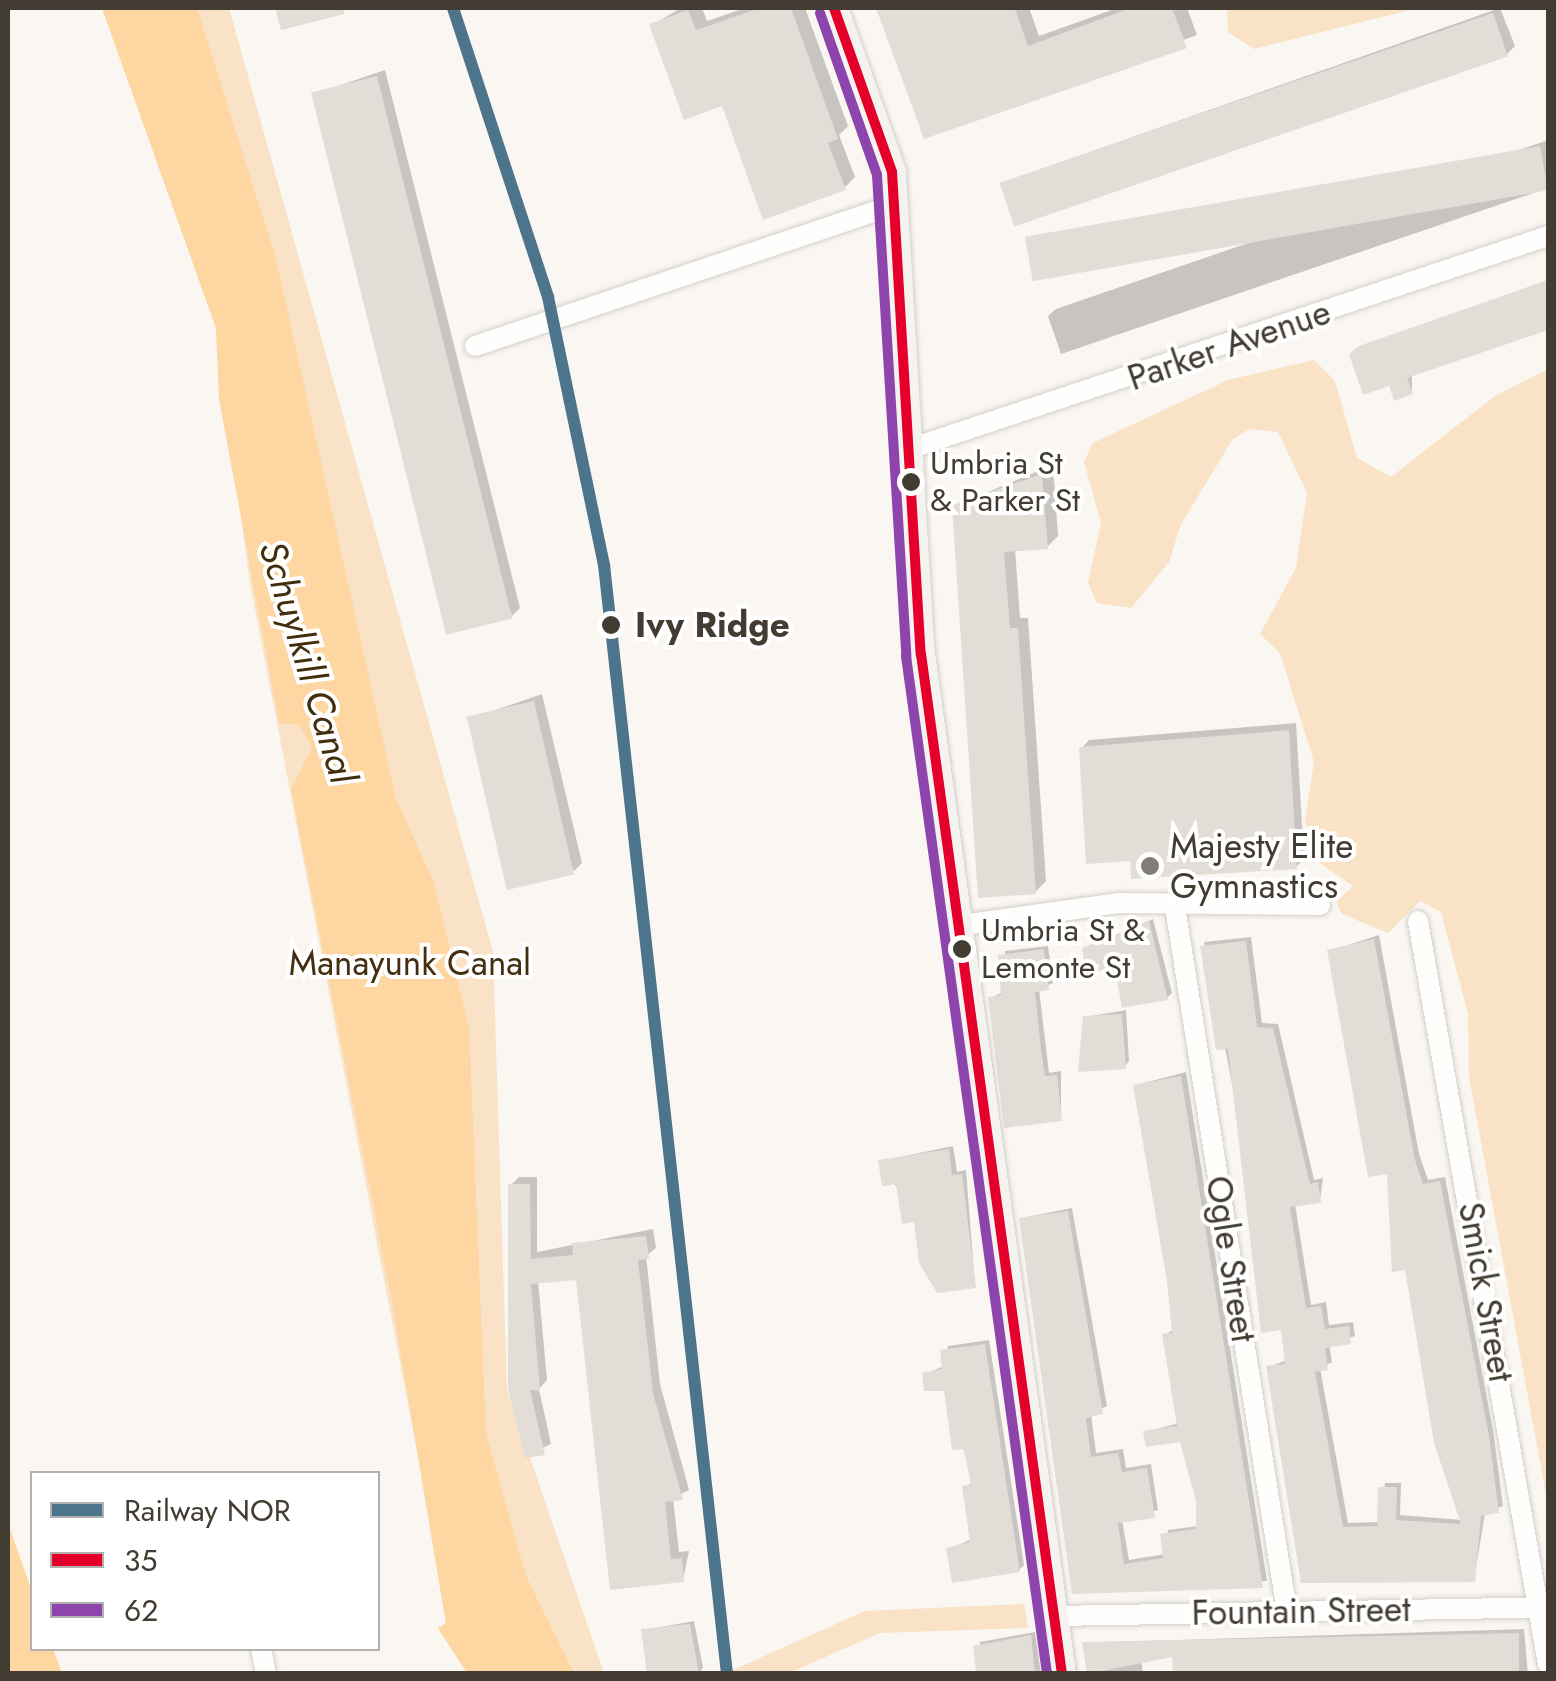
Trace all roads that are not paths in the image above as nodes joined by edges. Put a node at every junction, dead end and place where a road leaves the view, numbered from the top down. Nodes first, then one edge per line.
1 (834, 8) edge
2 (894, 205) junction
3 (1548, 236) edge
4 (475, 346) dead end
5 (909, 449) junction
6 (1320, 905) dead end
7 (1175, 906) junction
8 (1418, 921) dead end
9 (954, 926) junction
10 (1545, 1607) edge
11 (1287, 1612) junction
12 (1053, 1616) junction
13 (1548, 1664) edge
14 (1062, 1674) edge

1 - 2 main road
2 - 4 street
2 - 5 main road
3 - 5 street, Parker Avenue
5 - 9 main road
6 - 7 street
7 - 9 street
7 - 11 street, Ogle Street
8 - 10 street, Smick Street
9 - 12 main road
10 - 11 street, Fountain Street
10 - 13 street, Smick Street
11 - 12 street, Fountain Street
12 - 14 main road

